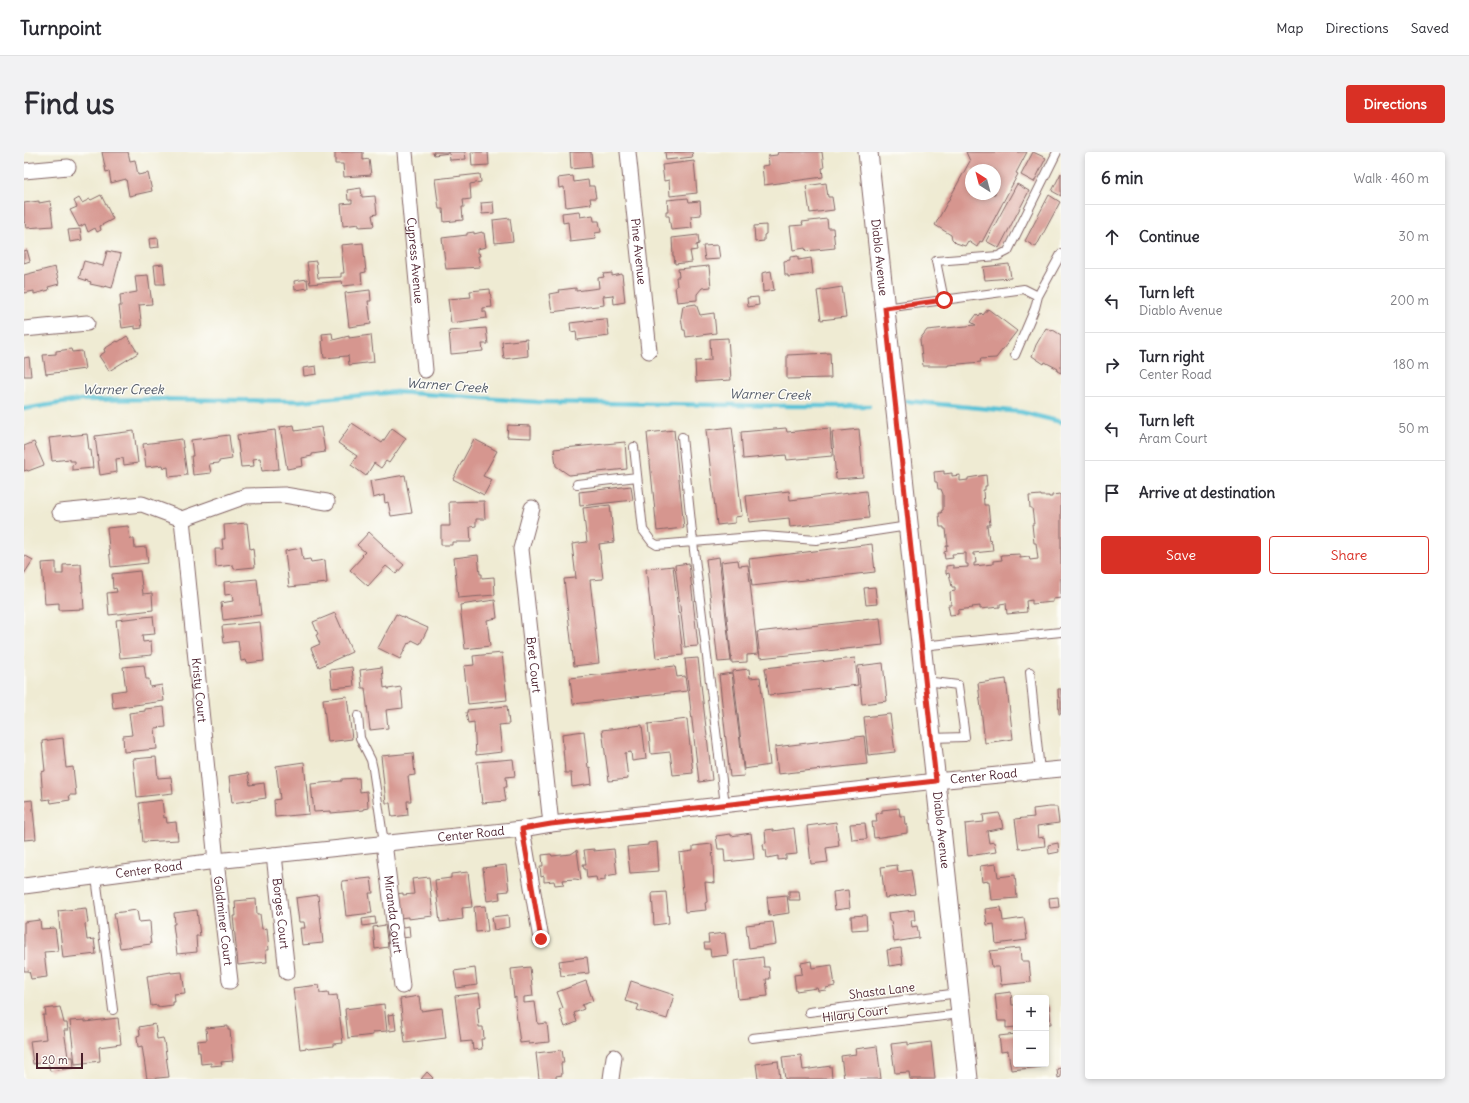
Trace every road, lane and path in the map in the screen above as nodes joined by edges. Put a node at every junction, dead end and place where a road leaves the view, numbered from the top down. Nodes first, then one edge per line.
1 (405, 152) edge
2 (628, 152) edge
3 (868, 152) edge
4 (1057, 152) edge
5 (68, 167) dead end
6 (24, 171) edge
7 (1061, 254) edge
8 (1038, 296) junction
9 (944, 300) junction
10 (885, 308) junction
11 (87, 323) dead end
12 (24, 329) edge
13 (649, 351) dead end
14 (1015, 355) dead end
15 (426, 370) dead end
16 (682, 437) dead end
17 (634, 447) dead end
18 (637, 477) junction
19 (577, 484) dead end
20 (327, 502) dead end
21 (532, 508) dead end
22 (60, 512) dead end
23 (182, 519) junction
24 (908, 526) junction
25 (693, 542) junction
26 (1061, 632) edge
27 (921, 646) junction
28 (1030, 672) dead end
29 (925, 681) junction
30 (358, 716) dead end
31 (931, 738) junction
32 (1061, 769) edge
33 (1040, 771) junction
34 (936, 781) junction
35 (725, 804) junction
36 (551, 824) junction
37 (522, 829) junction
38 (384, 843) junction
39 (274, 855) junction
40 (216, 861) junction
41 (96, 877) junction
42 (24, 886) edge
43 (541, 939) dead end
44 (287, 972) dead end
45 (230, 981) dead end
46 (402, 986) dead end
47 (959, 993) junction
48 (114, 1010) dead end
49 (809, 1012) dead end
50 (961, 1014) junction
51 (752, 1038) dead end
52 (614, 1057) dead end
53 (611, 1079) edge
54 (968, 1079) edge

1 - 15 street, Cypress Avenue
2 - 13 street, Pine Avenue
3 - 10 street, Diablo Avenue
4 - 9 lane
5 - 6 street
7 - 8 lane
8 - 9 lane
8 - 14 lane
9 - 10 lane
10 - 24 street, Diablo Avenue
11 - 12 street
16 - 25 lane
17 - 18 lane
18 - 19 lane
18 - 25 lane
20 - 23 street
21 - 36 street, Bret Court
22 - 23 street
23 - 40 street, Kristy Court
24 - 25 lane
24 - 27 street, Diablo Avenue
25 - 35 lane
26 - 27 lane
27 - 29 street, Diablo Avenue
28 - 33 lane
29 - 31 street, Diablo Avenue
29 - 31 lane
30 - 38 lane
31 - 34 street, Diablo Avenue
32 - 33 street, Center Road
33 - 34 street, Center Road
34 - 35 street, Center Road
34 - 47 street, Diablo Avenue
35 - 36 street, Center Road
36 - 37 street, Center Road
37 - 38 street, Center Road
37 - 43 street
38 - 39 street, Center Road
38 - 46 street, Miranda Court
39 - 40 street, Center Road
39 - 44 street, Borges Court
40 - 41 street, Center Road
40 - 45 street, Goldminer Court
41 - 42 street, Center Road
41 - 48 lane
47 - 49 lane, Shasta Lane
47 - 50 street, Diablo Avenue
50 - 51 lane, Hilary Court
50 - 54 street, Diablo Avenue
52 - 53 street

